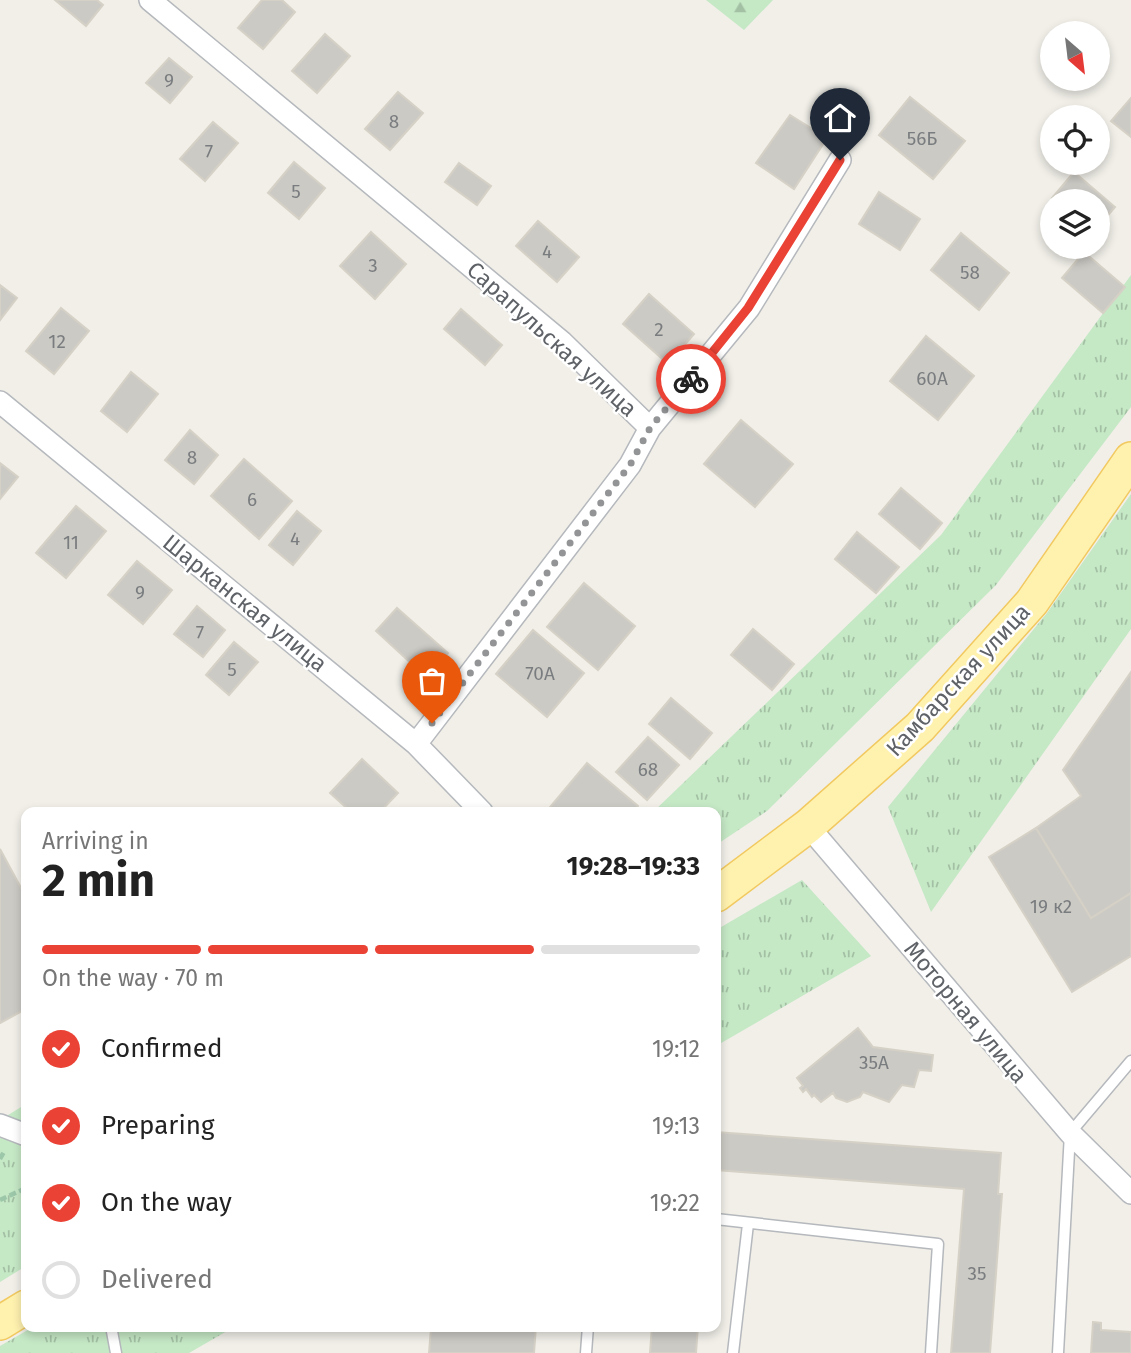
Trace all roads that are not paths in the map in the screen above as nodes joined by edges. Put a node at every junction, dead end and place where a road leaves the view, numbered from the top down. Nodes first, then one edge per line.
1 (150, 0) edge
2 (840, 160) dead end
3 (0, 402) edge
4 (650, 428) junction
5 (1131, 459) edge
6 (416, 744) junction
7 (477, 807) edge
8 (808, 826) junction
9 (721, 891) edge
10 (1131, 1061) edge
11 (0, 1125) edge
12 (21, 1133) edge
13 (1069, 1133) junction
14 (1131, 1193) edge
15 (721, 1220) edge
16 (748, 1224) junction
17 (21, 1310) edge
18 (0, 1323) edge
19 (112, 1332) edge
20 (588, 1332) edge
21 (116, 1353) edge
22 (586, 1353) edge
23 (733, 1353) edge
24 (931, 1353) edge
25 (1058, 1353) edge

1 - 4 street, Сарапульская улица
2 - 4 street
3 - 6 street, Шарканская улица
4 - 6 street, Сарапульская улица
5 - 8 main road, Камбарская улица
6 - 7 street, Шарканская улица
8 - 9 main road, Камбарская улица
8 - 13 street, Моторная улица
10 - 13 lane
11 - 12 street
13 - 14 street, Моторная улица
13 - 25 lane
15 - 16 lane
16 - 23 lane
16 - 24 lane
17 - 18 main road
19 - 21 lane
20 - 22 lane

